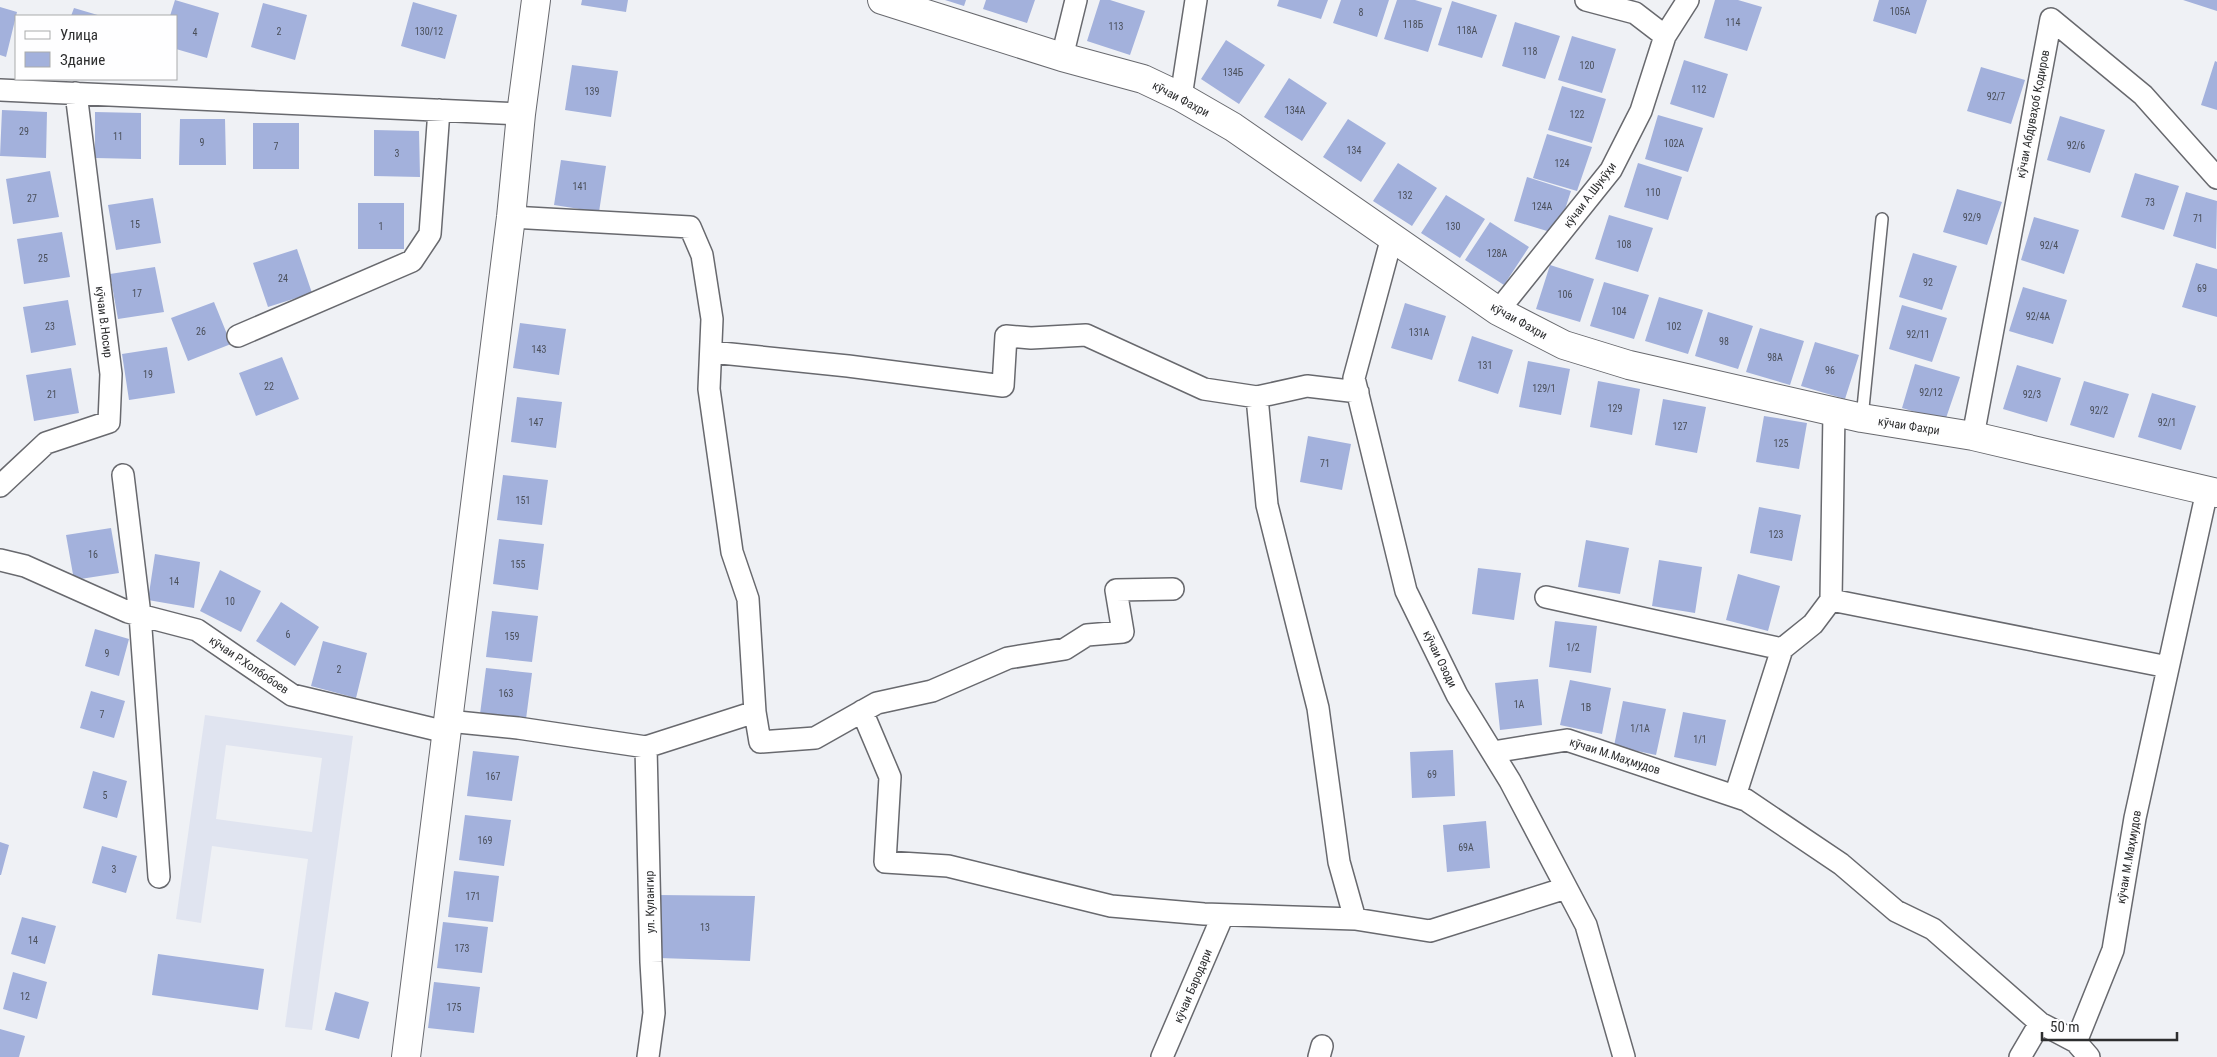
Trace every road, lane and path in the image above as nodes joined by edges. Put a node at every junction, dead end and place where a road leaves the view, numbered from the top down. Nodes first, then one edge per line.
1 (536, 0) edge
2 (882, 0) edge
3 (1076, 0) edge
4 (1196, 0) edge
5 (1586, 0) edge
6 (1688, 0) edge
7 (1665, 36) junction
8 (1062, 57) junction
9 (0, 90) edge
10 (76, 93) junction
11 (1181, 97) junction
12 (439, 110) junction
13 (521, 114) junction
14 (2217, 178) edge
15 (511, 217) junction
16 (1882, 219) dead end
17 (1392, 237) junction
18 (1498, 311) junction
19 (238, 336) dead end
20 (710, 352) junction
21 (1358, 392) junction
22 (1257, 397) junction
23 (1834, 412) junction
24 (1862, 418) junction
25 (1973, 436) junction
26 (123, 475) dead end
27 (0, 486) edge
28 (2212, 492) edge
29 (0, 560) edge
30 (1173, 589) dead end
31 (1546, 597) dead end
32 (1831, 600) junction
33 (140, 615) junction
34 (1782, 649) junction
35 (2168, 666) junction
36 (862, 711) junction
37 (755, 712) junction
38 (447, 726) junction
39 (646, 747) junction
40 (1493, 752) junction
41 (1735, 796) junction
42 (159, 877) dead end
43 (1566, 888) junction
44 (1223, 914) junction
45 (1355, 919) junction
46 (2040, 1023) junction
47 (2083, 1050) edge
48 (406, 1057) edge
49 (648, 1057) edge
50 (1162, 1057) edge
51 (1624, 1057) edge
52 (2020, 1057) edge

1 - 13 street
2 - 8 street, кӯчаи Фахри
3 - 8 street
4 - 11 street
5 - 7 street
6 - 7 street, кӯчаи А.Шукӯҳи
7 - 18 street, кӯчаи А.Шукӯҳи
8 - 11 street, кӯчаи Фахри
9 - 10 street
10 - 12 street
10 - 27 street, кӯчаи В.Носир
11 - 17 street, кӯчаи Фахри
12 - 13 street
12 - 19 street
13 - 15 street
14 - 25 street, кӯчаи Абдуваҳоб Қодиров
15 - 20 street
15 - 38 street
16 - 24 lane
17 - 18 street, кӯчаи Фахри
17 - 21 street, кӯчаи Озоди
18 - 23 street, кӯчаи Фахри
20 - 22 street
20 - 37 street
21 - 22 street
21 - 40 street, кӯчаи Озоди
22 - 45 street
23 - 24 street, кӯчаи Фахри
23 - 32 street
24 - 25 street, кӯчаи Фахри
25 - 28 street, кӯчаи Фахри
26 - 33 street
28 - 35 street, кӯчаи М.Маҳмудов
29 - 33 street, кӯчаи Р.Холбобоев
30 - 36 street
31 - 34 street
32 - 34 street
32 - 35 street
33 - 38 street, кӯчаи Р.Холбобоев
33 - 42 street
34 - 41 street
35 - 47 street, кӯчаи М.Маҳмудов
36 - 37 street
36 - 44 street
37 - 39 street
38 - 39 street, кӯчаи Р.Холбобоев
38 - 48 street
39 - 49 street, ул. Кулангир
40 - 41 street, кӯчаи М.Маҳмудов
40 - 43 street, кӯчаи Озоди
41 - 46 street, кӯчаи М.Маҳмудов
43 - 45 street
43 - 51 street, кӯчаи Озоди
44 - 45 street
44 - 50 street, кӯчаи Бародари
46 - 47 street, кӯчаи М.Маҳмудов
46 - 52 street

